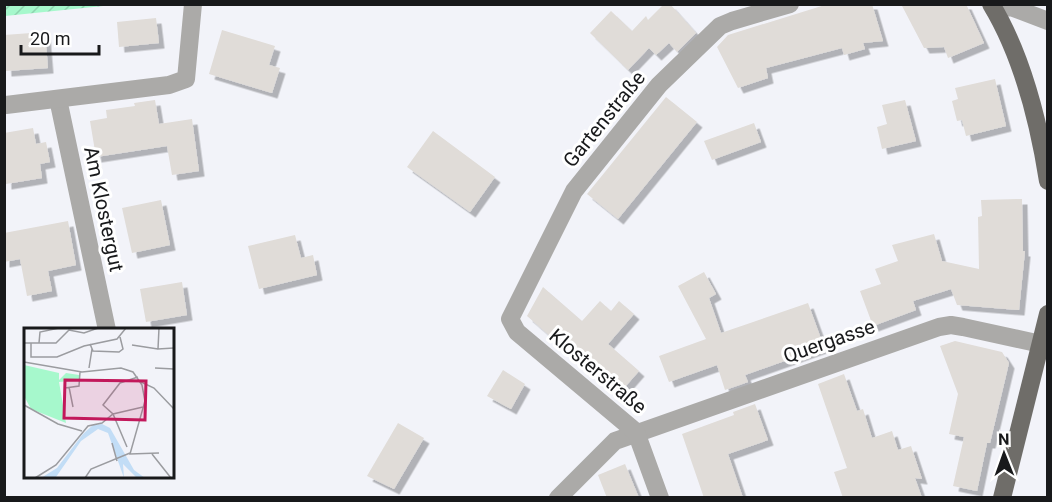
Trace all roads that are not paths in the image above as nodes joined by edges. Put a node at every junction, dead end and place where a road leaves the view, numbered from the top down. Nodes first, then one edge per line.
1 (193, 4) edge
2 (790, 4) edge
3 (993, 7) edge
4 (1047, 21) edge
5 (58, 99) junction
6 (6, 105) dead end
7 (1047, 181) edge
8 (1047, 314) edge
9 (510, 319) joint
10 (107, 328) edge
11 (1041, 344) junction
12 (636, 432) junction
13 (558, 498) edge
14 (660, 498) edge
15 (1002, 498) edge

1 - 5 street
2 - 9 street, Gartenstraße
3 - 4 street
3 - 7 main road
5 - 6 street
5 - 10 street, Am Klostergut
8 - 11 main road
9 - 12 street, Klosterstraße
11 - 12 street, Quergasse
11 - 15 main road
12 - 13 street, Quergasse
12 - 14 street, Klosterstraße

